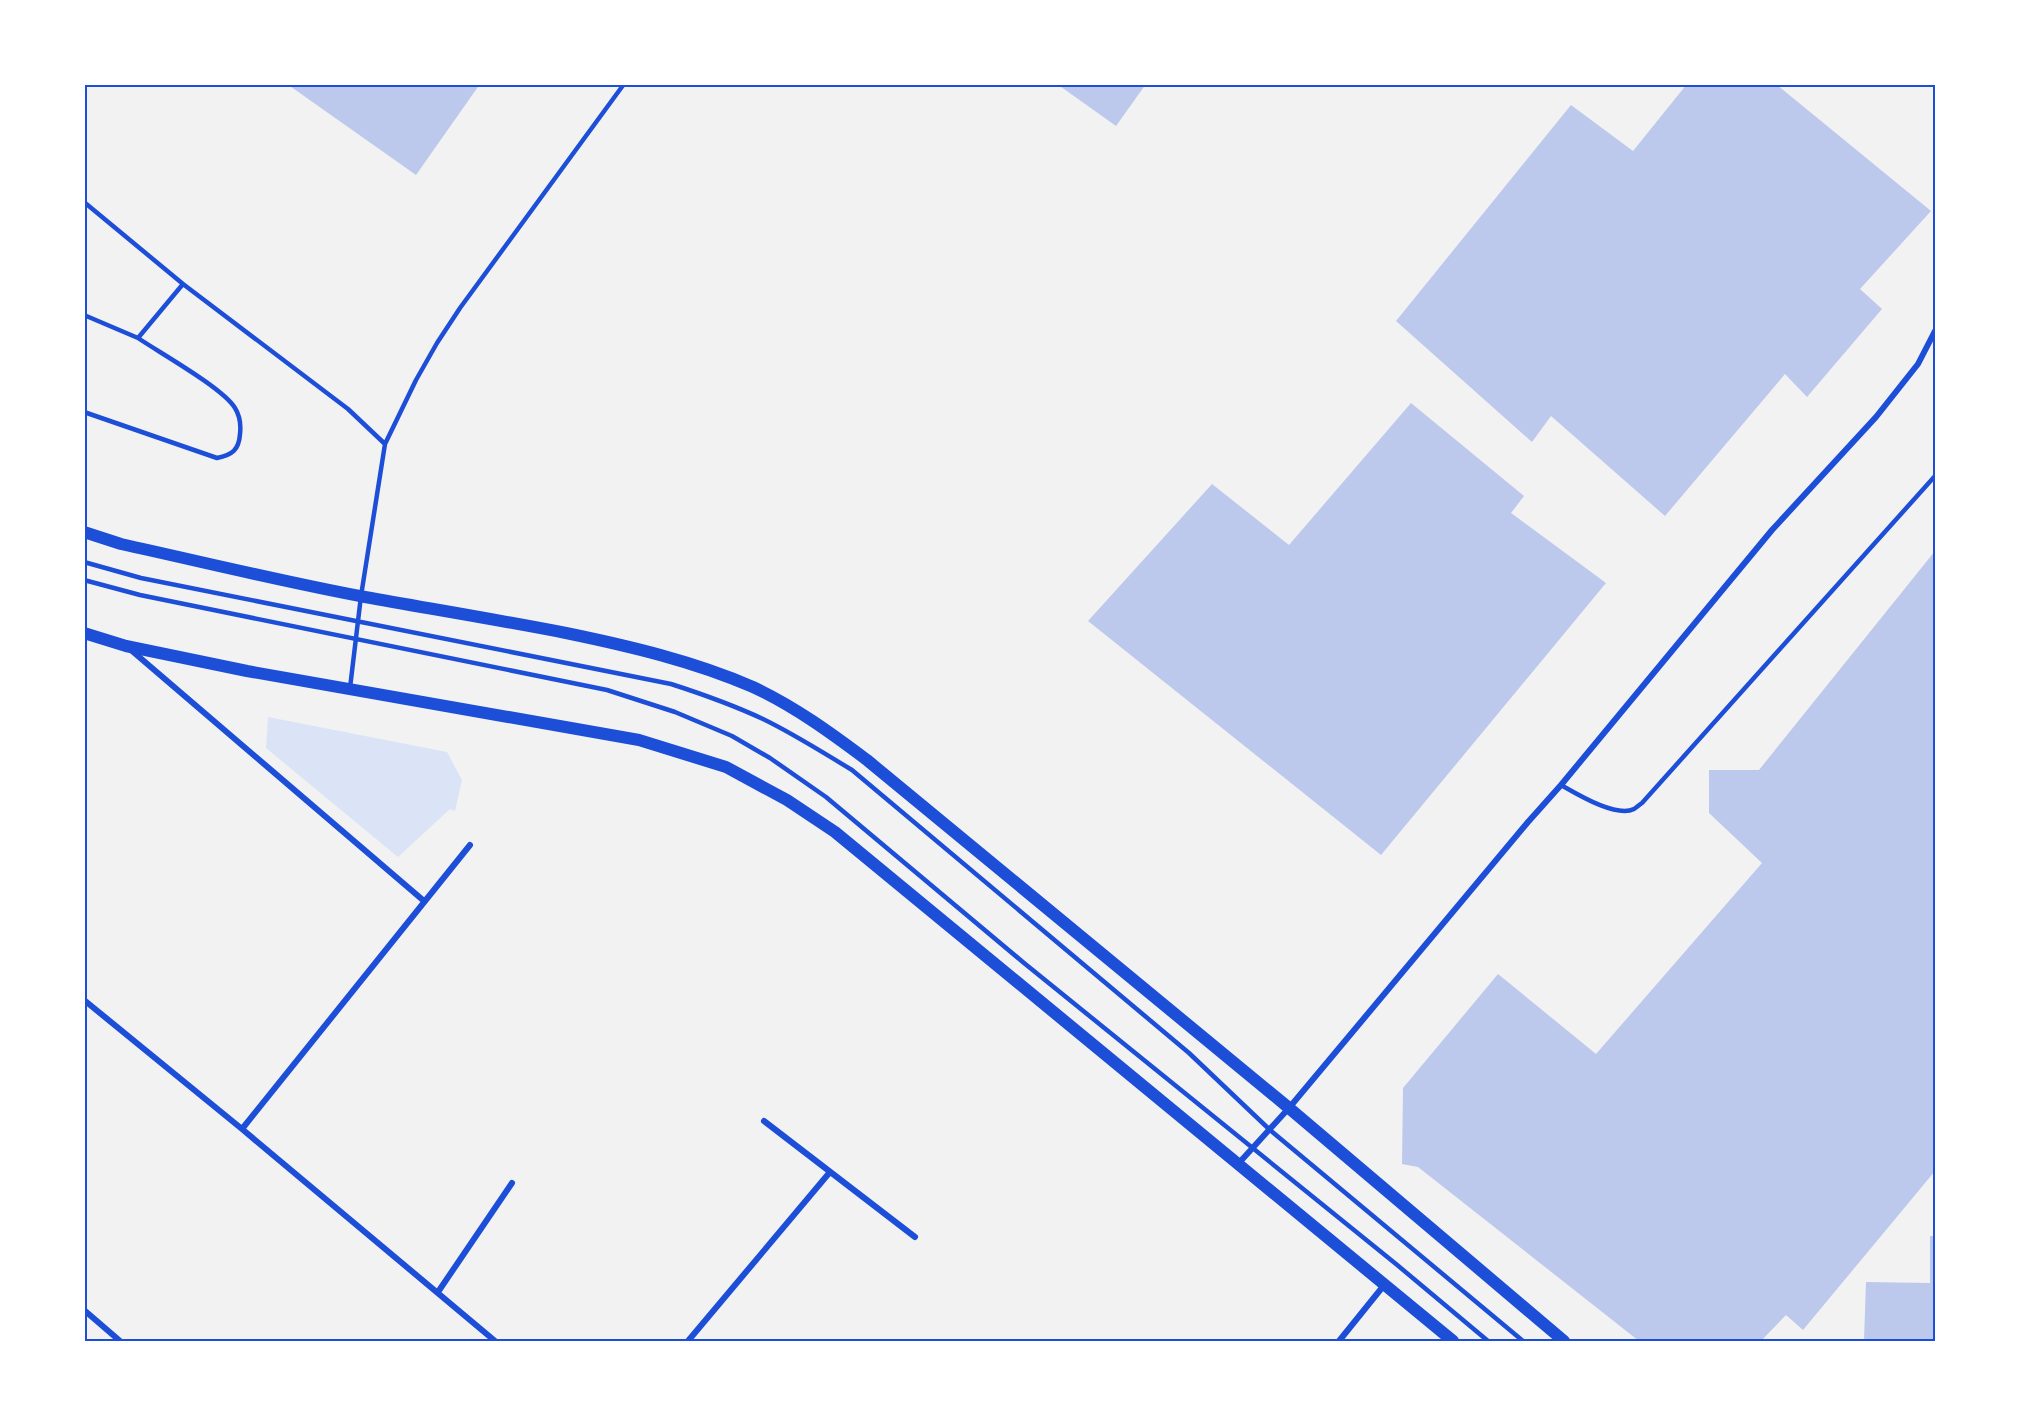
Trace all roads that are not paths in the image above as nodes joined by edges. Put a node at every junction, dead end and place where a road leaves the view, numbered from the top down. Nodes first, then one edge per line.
1 (624, 84) edge
2 (84, 202) edge
3 (183, 284) junction
4 (84, 315) edge
5 (1935, 331) edge
6 (138, 338) junction
7 (84, 411) edge
8 (385, 444) junction
9 (1935, 476) edge
10 (84, 532) edge
11 (84, 562) edge
12 (84, 580) edge
13 (361, 596) junction
14 (358, 622) junction
15 (84, 633) edge
16 (356, 639) junction
17 (126, 646) junction
18 (350, 688) junction
19 (1561, 785) junction
20 (470, 845) dead end
21 (424, 901) junction
22 (84, 1000) edge
23 (1289, 1108) junction
24 (764, 1121) dead end
25 (242, 1129) junction
26 (1270, 1130) junction
27 (1253, 1148) junction
28 (1238, 1164) junction
29 (830, 1172) junction
30 (512, 1183) dead end
31 (915, 1237) dead end
32 (1384, 1284) junction
33 (438, 1292) junction
34 (84, 1310) edge
35 (120, 1341) edge
36 (495, 1341) edge
37 (688, 1341) edge
38 (1339, 1341) edge
39 (1453, 1341) edge
40 (1488, 1341) edge
41 (1523, 1341) edge
42 (1564, 1341) edge

1 - 8 lane
2 - 3 lane
3 - 6 lane
3 - 8 lane
4 - 6 lane
5 - 19 street
6 - 7 lane
8 - 13 lane
9 - 19 lane
10 - 13 main road
11 - 14 lane
12 - 16 lane
13 - 14 lane
13 - 23 main road
14 - 16 lane
14 - 26 lane
15 - 17 main road
16 - 18 lane
16 - 27 lane
17 - 18 main road
17 - 21 street
18 - 28 main road
19 - 23 street
20 - 21 street
21 - 25 street
22 - 25 street
23 - 26 street
23 - 42 main road
24 - 29 street
25 - 33 street
26 - 27 street
26 - 41 lane
27 - 28 street
27 - 40 lane
28 - 32 main road
29 - 31 street
29 - 37 street
30 - 33 street
32 - 38 street
32 - 39 main road
33 - 36 street
34 - 35 street

